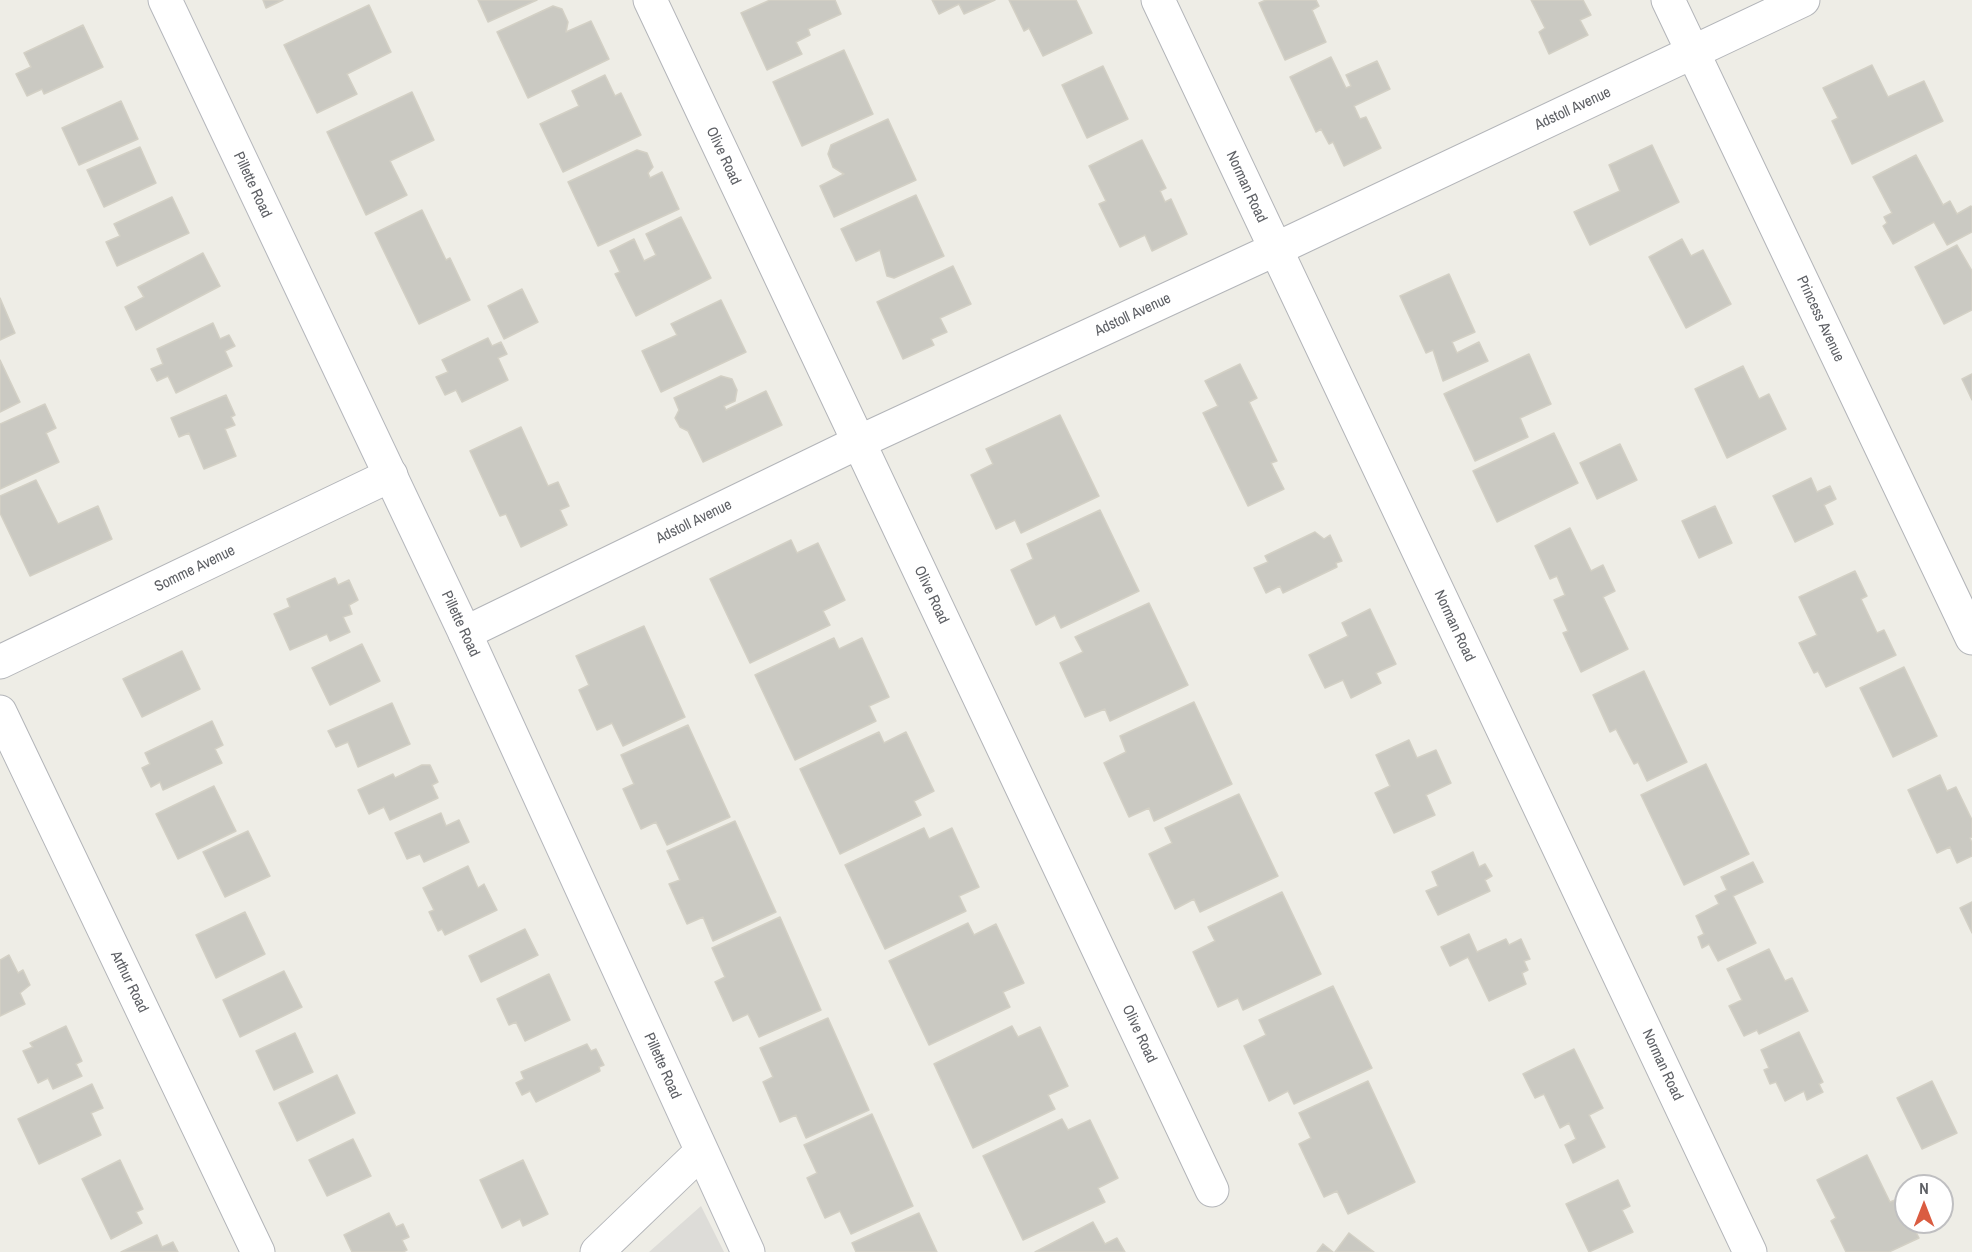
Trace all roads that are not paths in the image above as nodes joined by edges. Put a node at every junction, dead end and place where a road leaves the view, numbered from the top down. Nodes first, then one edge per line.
1 (165, 0) edge
2 (650, 0) edge
3 (1158, 0) edge
4 (1668, 0) edge
5 (1803, 0) edge
6 (1693, 52) junction
7 (1276, 249) junction
8 (859, 442) junction
9 (391, 475) junction
10 (465, 633) junction
11 (1972, 638) edge
12 (0, 662) edge
13 (0, 711) edge
14 (701, 1152) junction
15 (1212, 1190) dead end
16 (258, 1252) edge
17 (597, 1252) edge
18 (748, 1252) edge
19 (1750, 1252) edge

1 - 9 street, Pillette Road
2 - 8 street, Olive Road
3 - 7 street, Norman Road
4 - 6 street, Princess Avenue
5 - 6 street, Adstoll Avenue
6 - 7 street, Adstoll Avenue
6 - 11 street, Princess Avenue
7 - 8 street, Adstoll Avenue
7 - 19 street, Norman Road
8 - 10 street, Adstoll Avenue
8 - 15 street, Olive Road
9 - 10 street, Pillette Road
9 - 12 street, Somme Avenue
10 - 14 street, Pillette Road
13 - 16 street, Arthur Road
14 - 17 street
14 - 18 street, Pillette Road

